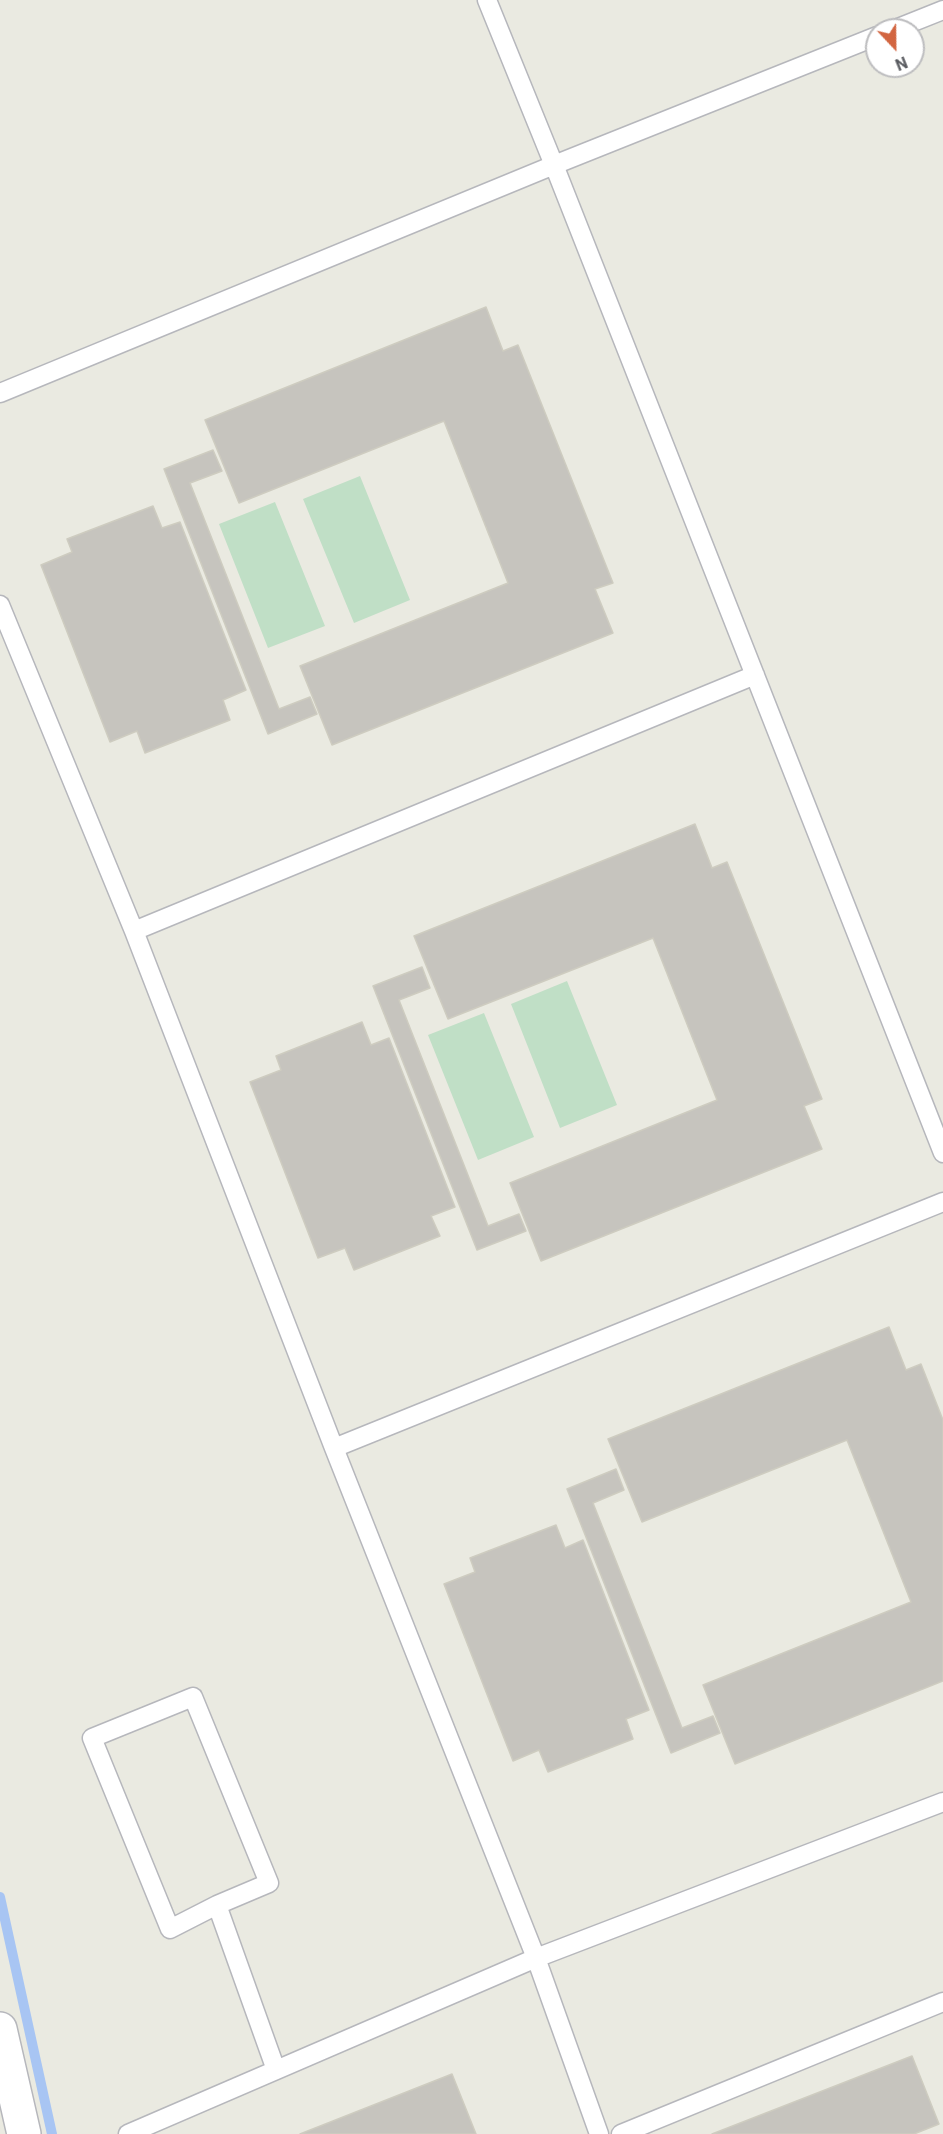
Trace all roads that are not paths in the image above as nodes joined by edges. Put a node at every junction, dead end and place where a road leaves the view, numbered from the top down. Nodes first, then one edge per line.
1 (487, 0) edge
2 (943, 10) edge
3 (923, 18) edge
4 (865, 41) edge
5 (554, 165) junction
6 (0, 393) edge
7 (0, 605) edge
8 (755, 675) junction
9 (134, 931) junction
10 (943, 1153) edge
11 (943, 1202) edge
12 (334, 1448) junction
13 (943, 1802) edge
14 (217, 1905) junction
15 (536, 1958) junction
16 (943, 2002) edge
17 (0, 2029) edge
18 (276, 2070) junction
19 (24, 2134) edge
20 (128, 2134) edge
21 (599, 2134) edge
22 (621, 2134) edge

1 - 5 lane
2 - 3 lane
4 - 5 lane
5 - 6 lane
5 - 8 lane
7 - 9 lane
8 - 9 lane
8 - 10 lane
9 - 12 lane
11 - 12 lane
12 - 15 lane
13 - 15 lane
14 - 14 lane
14 - 18 lane
15 - 18 lane
15 - 21 lane
16 - 22 lane
17 - 19 street
18 - 20 lane

